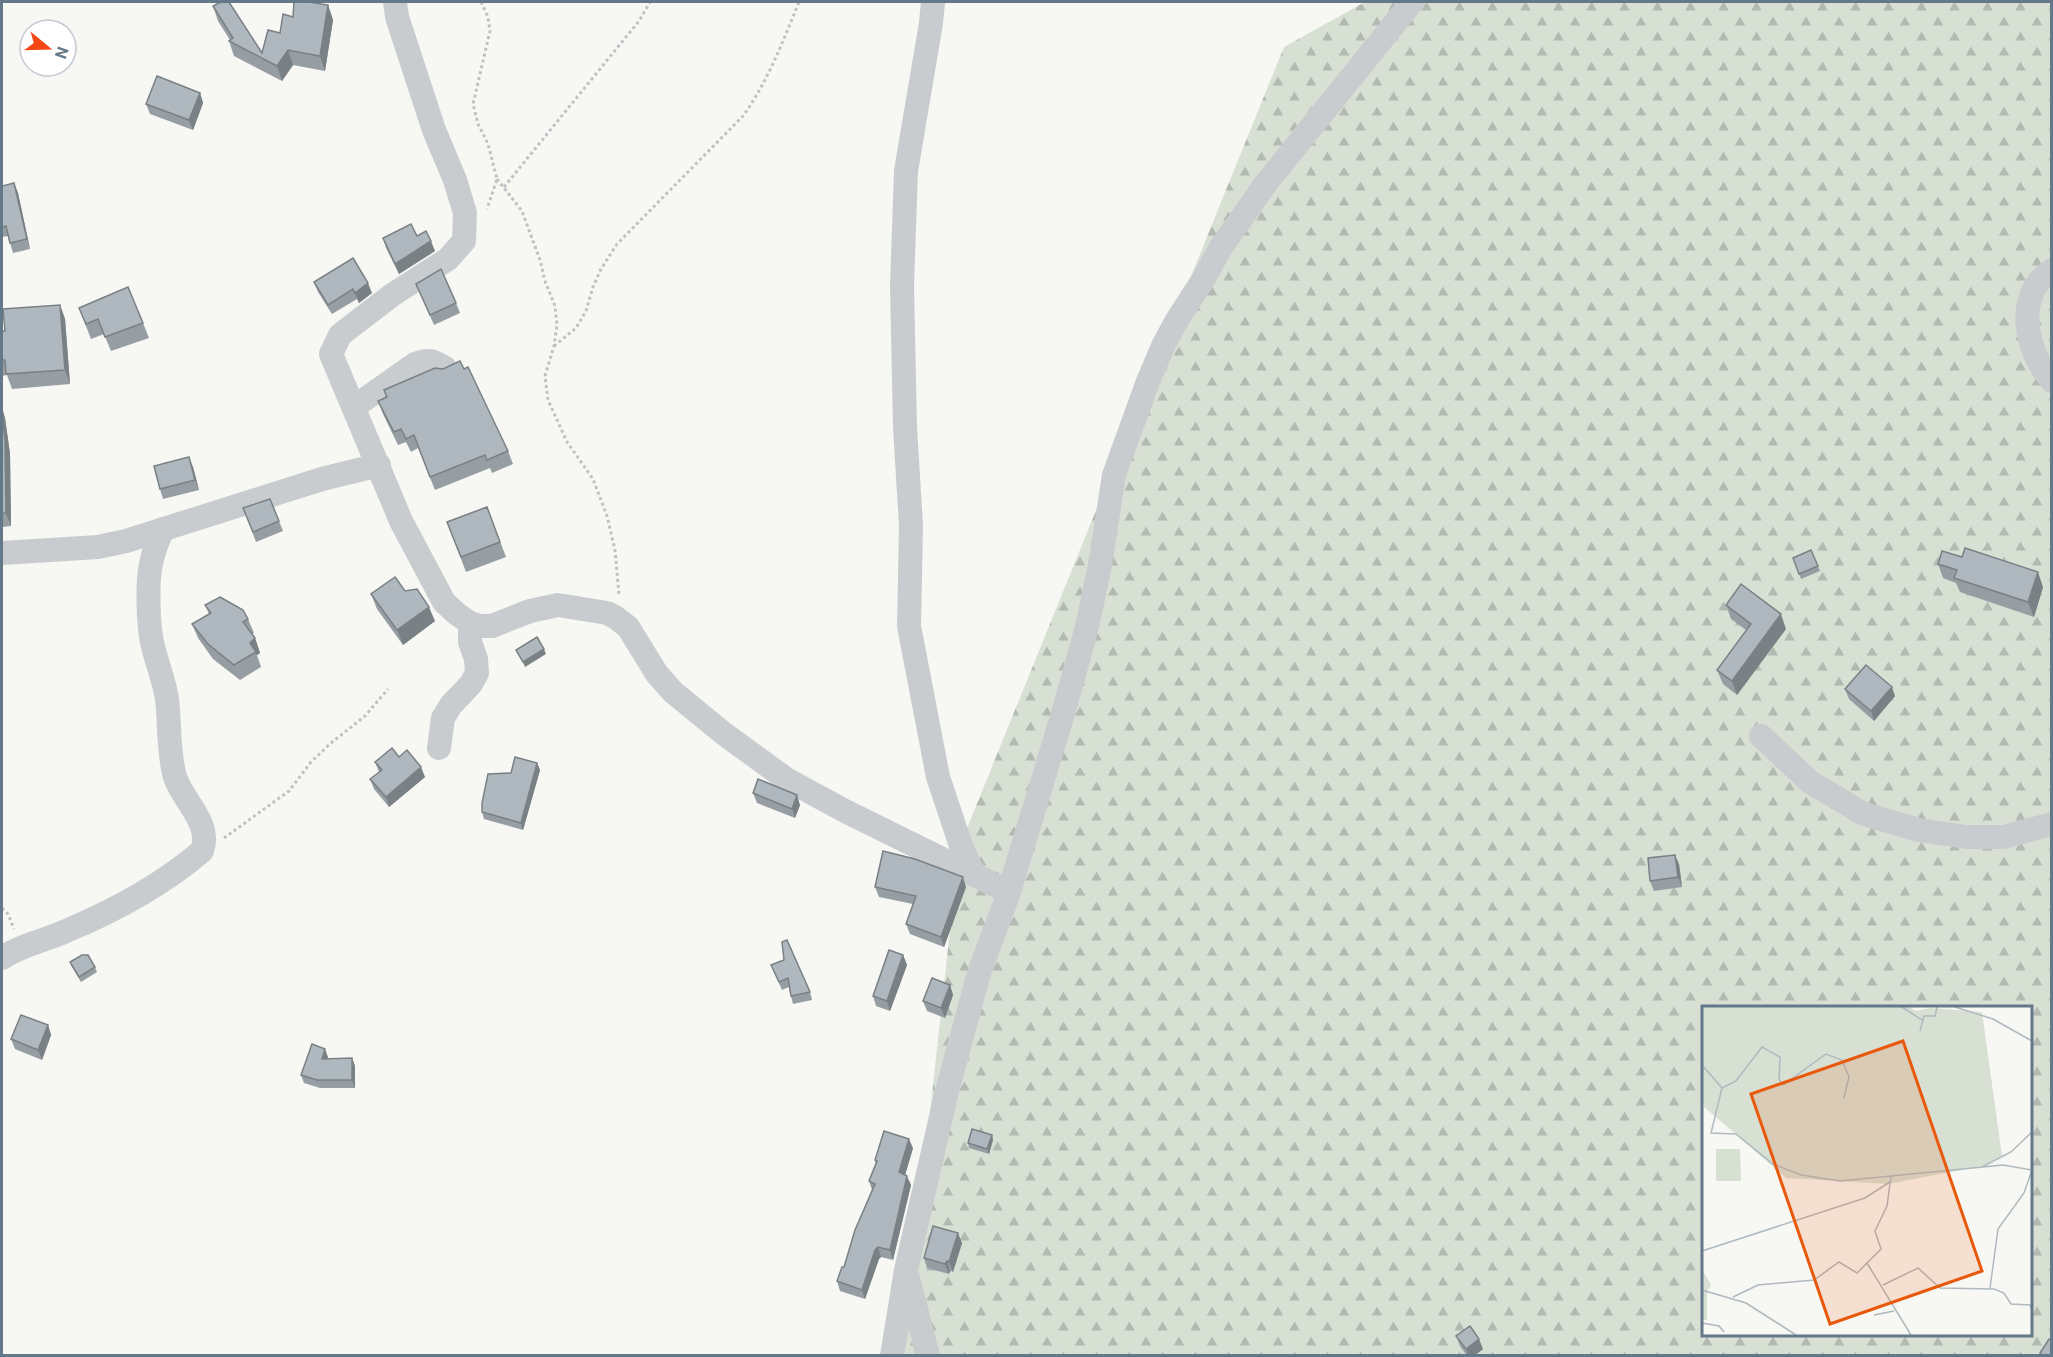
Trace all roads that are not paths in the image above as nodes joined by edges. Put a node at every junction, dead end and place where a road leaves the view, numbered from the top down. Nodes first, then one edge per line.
1 (395, 2) edge
2 (933, 2) edge
3 (1412, 2) edge
4 (2052, 270) edge
5 (445, 368) edge
6 (2052, 381) edge
7 (354, 407) junction
8 (379, 465) junction
9 (163, 529) junction
10 (2, 553) edge
11 (470, 623) junction
12 (1761, 736) dead end
13 (439, 748) dead end
14 (2052, 824) edge
15 (973, 873) junction
16 (1009, 892) junction
17 (2, 958) edge
18 (906, 1270) junction
19 (892, 1356) edge
20 (928, 1356) edge

1 - 7 street
2 - 15 street
3 - 16 street
4 - 6 street
5 - 7 street
7 - 8 street
8 - 9 street
8 - 11 street
9 - 10 street
9 - 17 street
11 - 13 street
11 - 15 street
12 - 14 street
15 - 16 street
16 - 18 street
18 - 19 street
18 - 20 street

